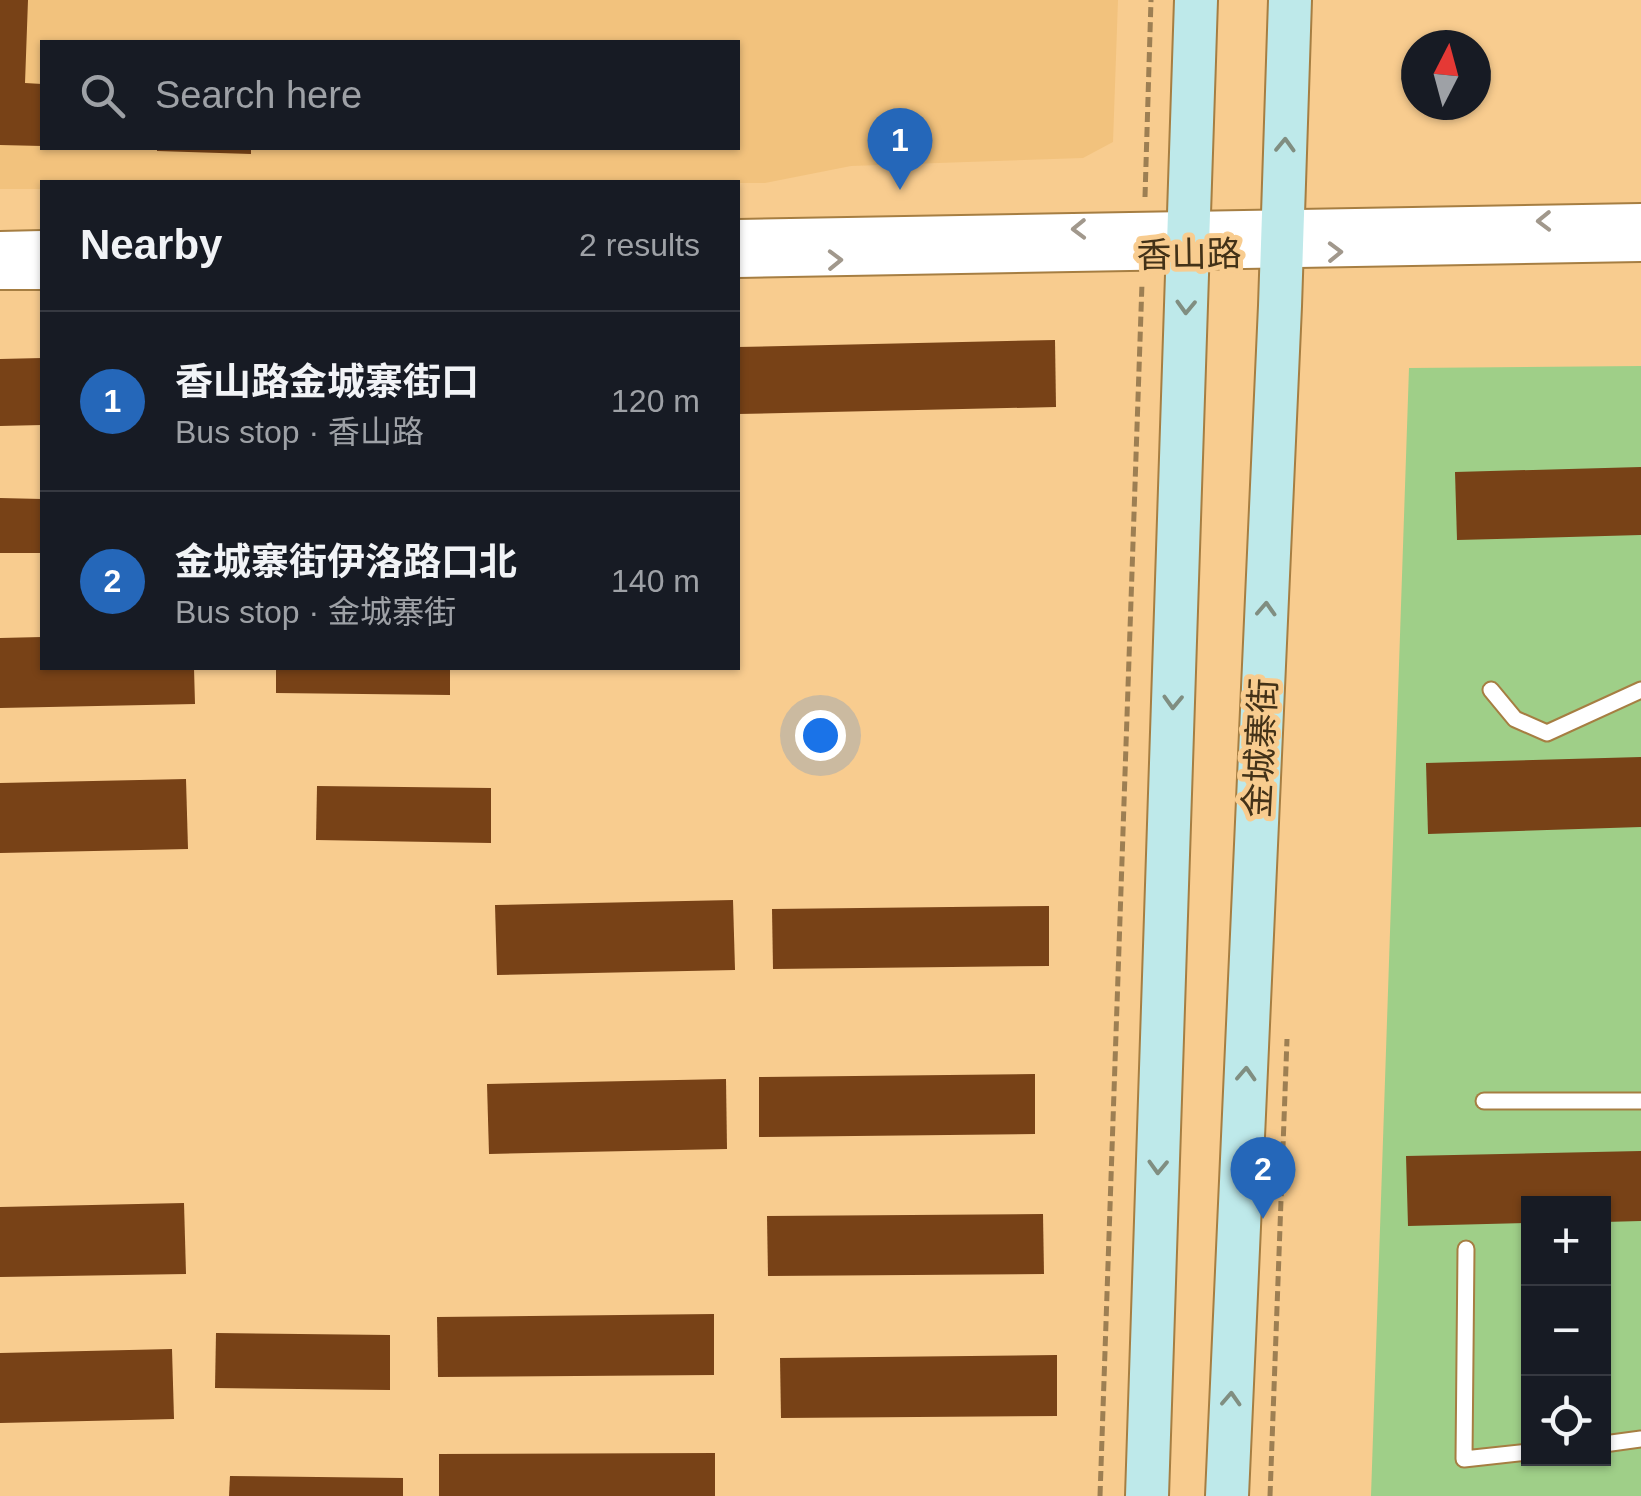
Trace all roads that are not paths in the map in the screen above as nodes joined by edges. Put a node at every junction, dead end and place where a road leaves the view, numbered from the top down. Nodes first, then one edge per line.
1 (1196, 0) edge
2 (1290, 0) edge
3 (1641, 219) edge
4 (740, 235) edge
5 (1282, 239) junction
6 (1144, 241) junction
7 (1188, 241) junction
8 (40, 246) edge
9 (1641, 246) edge
10 (0, 247) edge
11 (740, 262) edge
12 (0, 274) edge
13 (40, 274) edge
14 (1490, 690) dead end
15 (1641, 690) edge
16 (1484, 1101) dead end
17 (1641, 1101) edge
18 (1466, 1249) dead end
19 (1641, 1440) edge
20 (1611, 1443) edge
21 (1521, 1453) edge
22 (1147, 1496) edge
23 (1227, 1496) edge

1 - 7 main road
5 -> 2 main road, 金城寨街
3 -> 5 street, 香山路
6 -> 4 street, 香山路
5 - 7 street, 香山路
5 -> 9 street, 香山路
23 -> 5 main road, 金城寨街
6 - 7 street, 香山路
11 -> 6 street, 香山路
7 -> 22 main road
8 - 10 street
12 - 13 street
14 - 15 lane
16 - 17 lane
18 - 21 lane
19 - 20 lane

